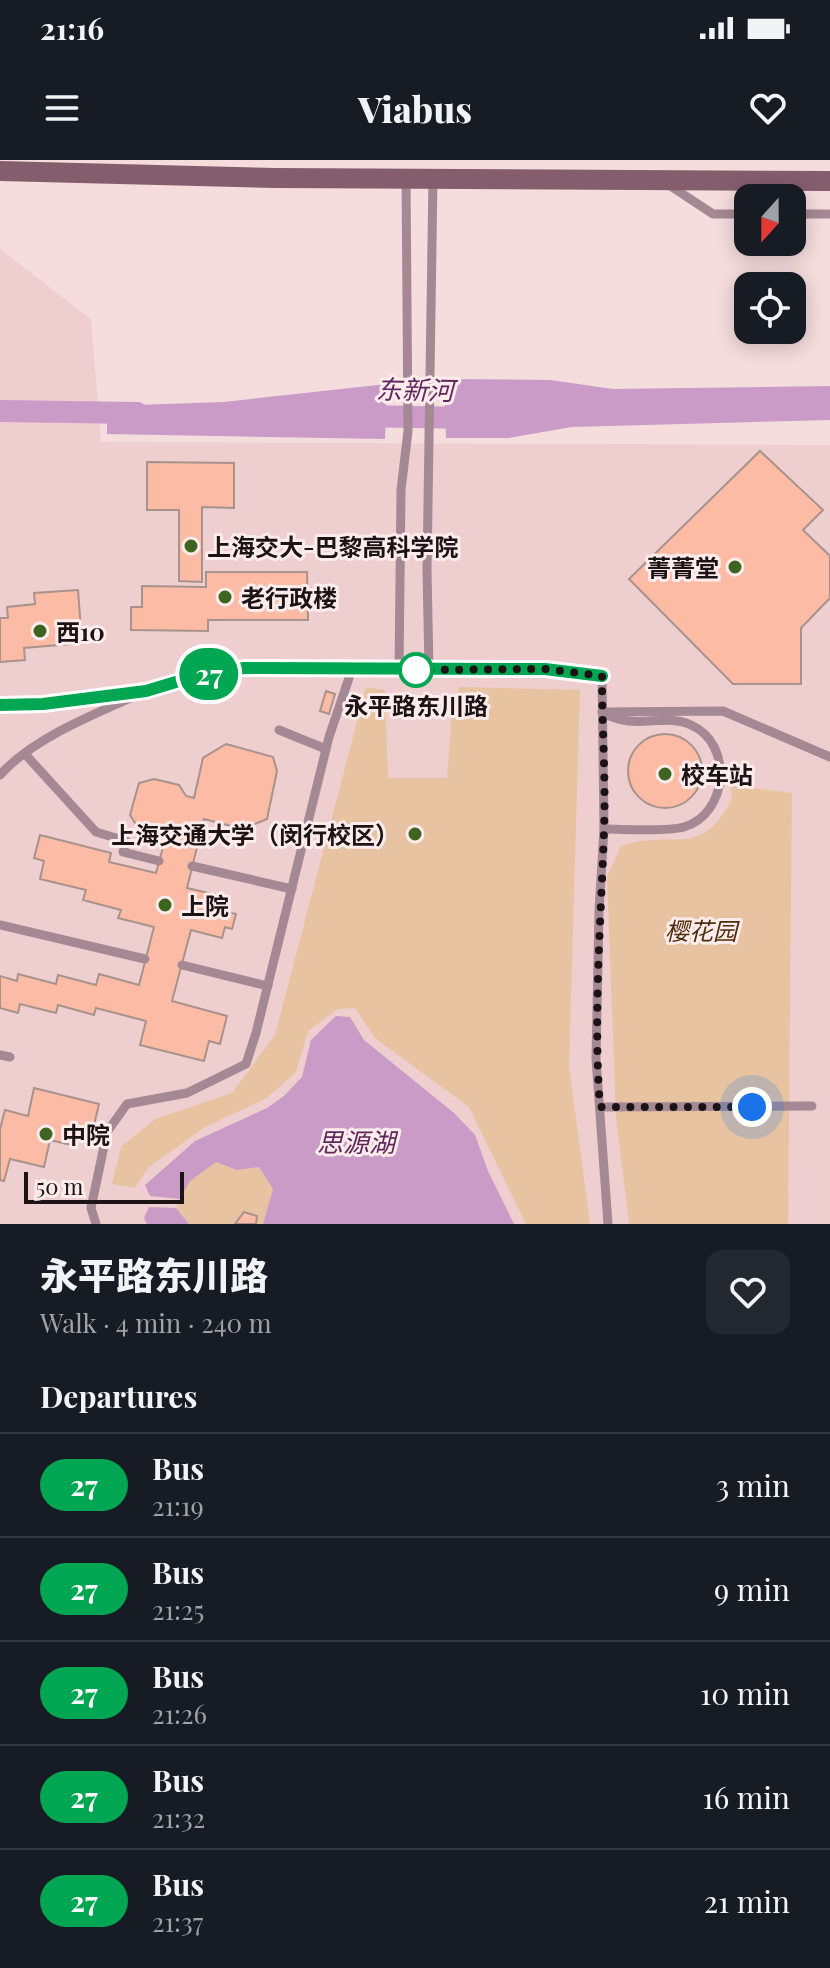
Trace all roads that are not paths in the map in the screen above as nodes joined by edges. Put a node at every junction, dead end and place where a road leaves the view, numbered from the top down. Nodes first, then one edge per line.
1 (0, 171) edge
2 (419, 173) edge
3 (660, 179) junction
4 (830, 181) edge
5 (734, 214) edge
6 (806, 214) edge
7 (830, 214) edge
8 (352, 669) junction
9 (399, 670) junction
10 (429, 670) junction
11 (146, 691) junction
12 (0, 705) edge
13 (602, 712) junction
14 (279, 730) dead end
15 (326, 749) junction
16 (25, 754) junction
17 (830, 757) edge
18 (0, 775) edge
19 (604, 829) junction
20 (159, 861) dead end
21 (192, 866) dead end
22 (292, 889) junction
23 (0, 925) edge
24 (145, 959) dead end
25 (182, 965) dead end
26 (268, 986) junction
27 (812, 1106) dead end
28 (600, 1107) junction
29 (96, 1224) edge
30 (608, 1224) edge

1 - 2 main road
2 - 3 main road
2 - 9 lane
2 - 10 lane
3 - 4 main road
3 - 5 lane
6 - 7 lane
8 - 9 lane
8 - 11 lane
8 - 15 lane
9 - 10 lane
10 - 13 lane
11 - 12 lane
11 - 16 lane
13 - 17 lane
13 - 19 lane
13 - 19 lane
14 - 15 lane
15 - 22 lane
16 - 18 lane
16 - 20 lane
19 - 28 lane
21 - 22 lane
22 - 26 lane
23 - 24 lane
25 - 26 lane
26 - 29 lane
27 - 28 lane
28 - 30 lane

